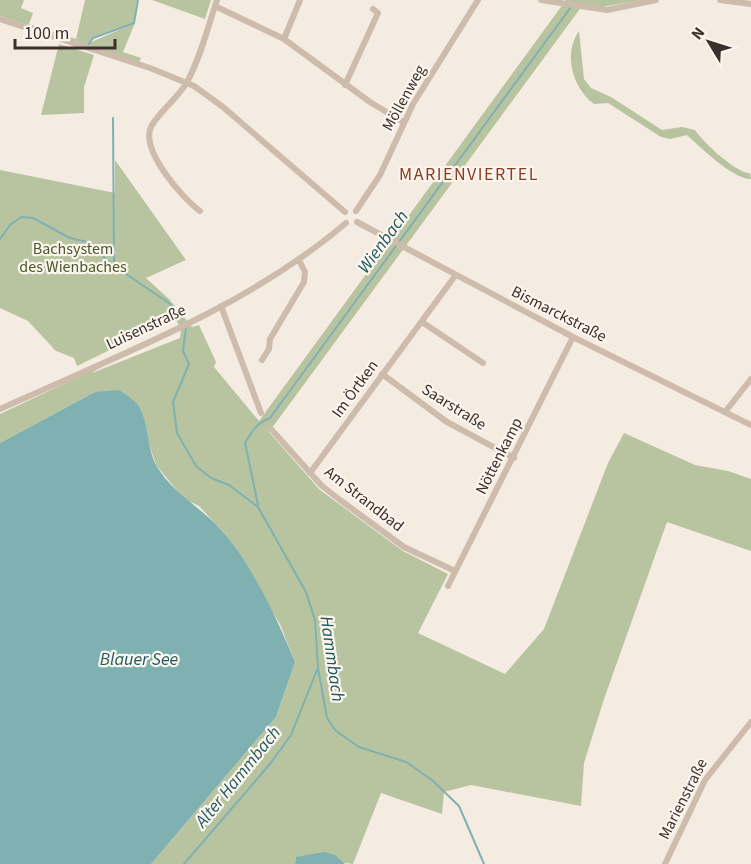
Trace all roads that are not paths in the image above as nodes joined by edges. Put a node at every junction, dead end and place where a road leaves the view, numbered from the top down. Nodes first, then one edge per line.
1 (300, 0) edge
2 (478, 0) edge
3 (541, 0) edge
4 (656, 0) edge
5 (720, 0) edge
6 (216, 3) edge
7 (751, 4) edge
8 (373, 9) dead end
9 (0, 19) edge
10 (284, 39) junction
11 (186, 83) junction
12 (345, 85) junction
13 (403, 122) junction
14 (356, 211) junction
15 (200, 212) dead end
16 (345, 212) junction
17 (357, 222) junction
18 (346, 223) junction
19 (299, 260) junction
20 (455, 276) junction
21 (221, 306) junction
22 (422, 322) junction
23 (573, 337) junction
24 (262, 360) dead end
25 (483, 363) dead end
26 (382, 374) junction
27 (751, 379) edge
28 (0, 409) edge
29 (725, 412) junction
30 (261, 413) dead end
31 (751, 425) edge
32 (271, 429) dead end
33 (514, 458) junction
34 (310, 472) junction
35 (456, 571) junction
36 (448, 586) dead end
37 (751, 722) edge
38 (665, 864) edge

1 - 10 street
2 - 13 street, Möllenweg
3 - 4 street
5 - 7 street
6 - 10 street
6 - 11 street
8 - 12 street
9 - 11 street
10 - 12 street
11 - 15 street
11 - 16 street
12 - 13 street
13 - 14 street, Möllenweg
14 - 16 street
14 - 17 street
16 - 18 street
17 - 18 street
17 - 20 street, Bismarckstraße
18 - 19 street, Luisenstraße
19 - 21 street, Luisenstraße
19 - 24 street
20 - 22 street, Im Örtken
20 - 23 street, Bismarckstraße
21 - 28 street, Luisenstraße
21 - 30 street
22 - 25 street
22 - 26 street, Im Örtken
23 - 29 street, Bismarckstraße
23 - 33 street, Nöttenkamp
26 - 33 street, Saarstraße
26 - 34 street, Im Örtken
27 - 29 street
29 - 31 street, Bismarckstraße
32 - 34 street, Am Strandbad
33 - 35 street, Nöttenkamp
34 - 35 street, Am Strandbad
35 - 36 street, Nöttenkamp
37 - 38 street, Marienstraße

